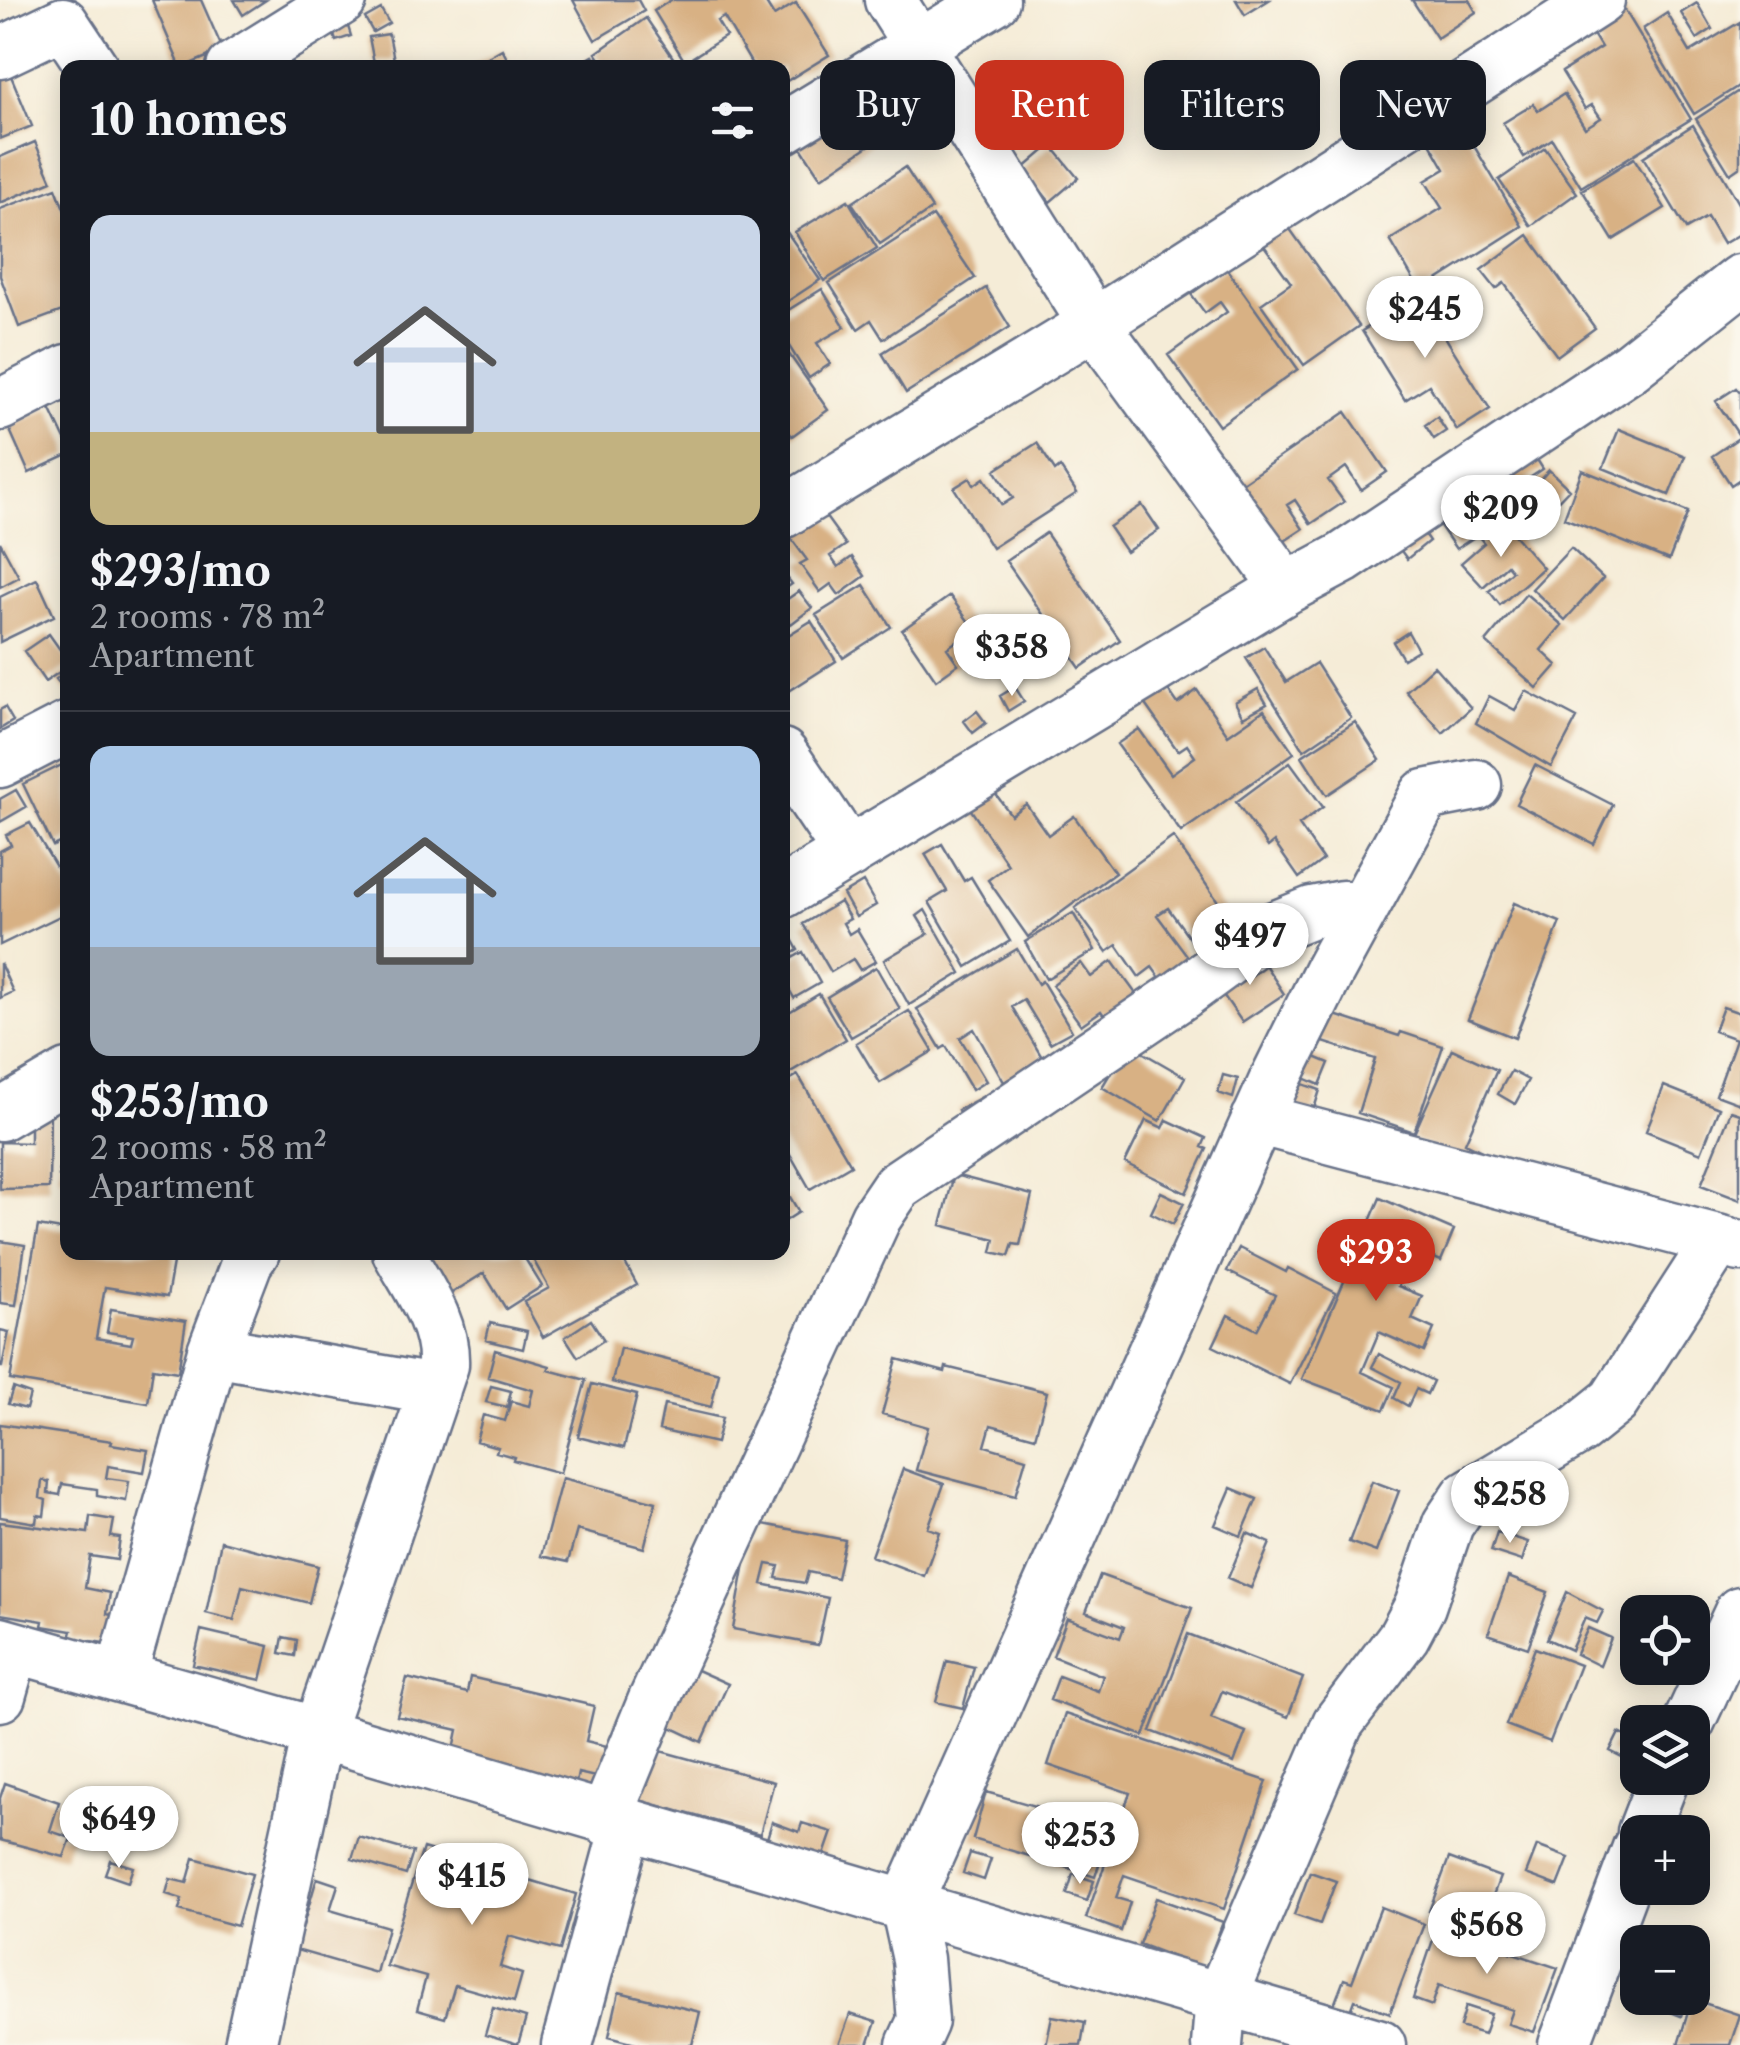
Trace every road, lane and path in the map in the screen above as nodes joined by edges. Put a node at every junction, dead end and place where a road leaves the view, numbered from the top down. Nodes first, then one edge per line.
1 (341, 0) edge
2 (890, 0) edge
3 (994, 0) edge
4 (1599, 0) edge
5 (920, 46) junction
6 (0, 53) edge
7 (88, 60) edge
8 (245, 60) edge
9 (790, 124) edge
10 (1740, 280) edge
11 (1094, 324) junction
12 (60, 374) edge
13 (0, 405) edge
14 (790, 508) edge
15 (1287, 588) junction
16 (60, 730) edge
17 (0, 762) edge
18 (790, 766) edge
19 (1476, 785) dead end
20 (849, 853) junction
21 (790, 888) edge
22 (1364, 907) junction
23 (60, 1080) edge
24 (0, 1115) edge
25 (1257, 1119) junction
26 (1729, 1243) edge
27 (247, 1260) edge
28 (402, 1260) edge
29 (212, 1351) junction
30 (435, 1390) junction
31 (1740, 1612) edge
32 (7, 1645) edge
33 (121, 1676) junction
34 (0, 1696) edge
35 (1697, 1705) edge
36 (318, 1733) junction
37 (616, 1821) junction
38 (1620, 1896) edge
39 (906, 1905) junction
40 (1219, 2021) edge
41 (250, 2045) edge
42 (566, 2045) edge
43 (912, 2045) edge
44 (1380, 2045) edge
45 (1564, 2045) edge

1 - 8 street
2 - 5 street
3 - 5 street
4 - 11 street
5 - 9 street
5 - 11 street
6 - 7 street
10 - 15 street
11 - 14 street
11 - 15 street
12 - 13 street
15 - 20 street
16 - 17 street
18 - 20 street
19 - 22 street
20 - 21 street
22 - 25 street
22 - 37 street
23 - 24 street
25 - 26 street
25 - 39 street
26 - 40 street
27 - 29 street
28 - 30 street
29 - 30 street
29 - 33 street
30 - 36 street
31 - 35 street
32 - 33 street
32 - 34 street
33 - 36 street
36 - 37 street
36 - 41 street
37 - 39 street
37 - 42 street
38 - 45 street
39 - 40 street
39 - 43 street
40 - 44 street

